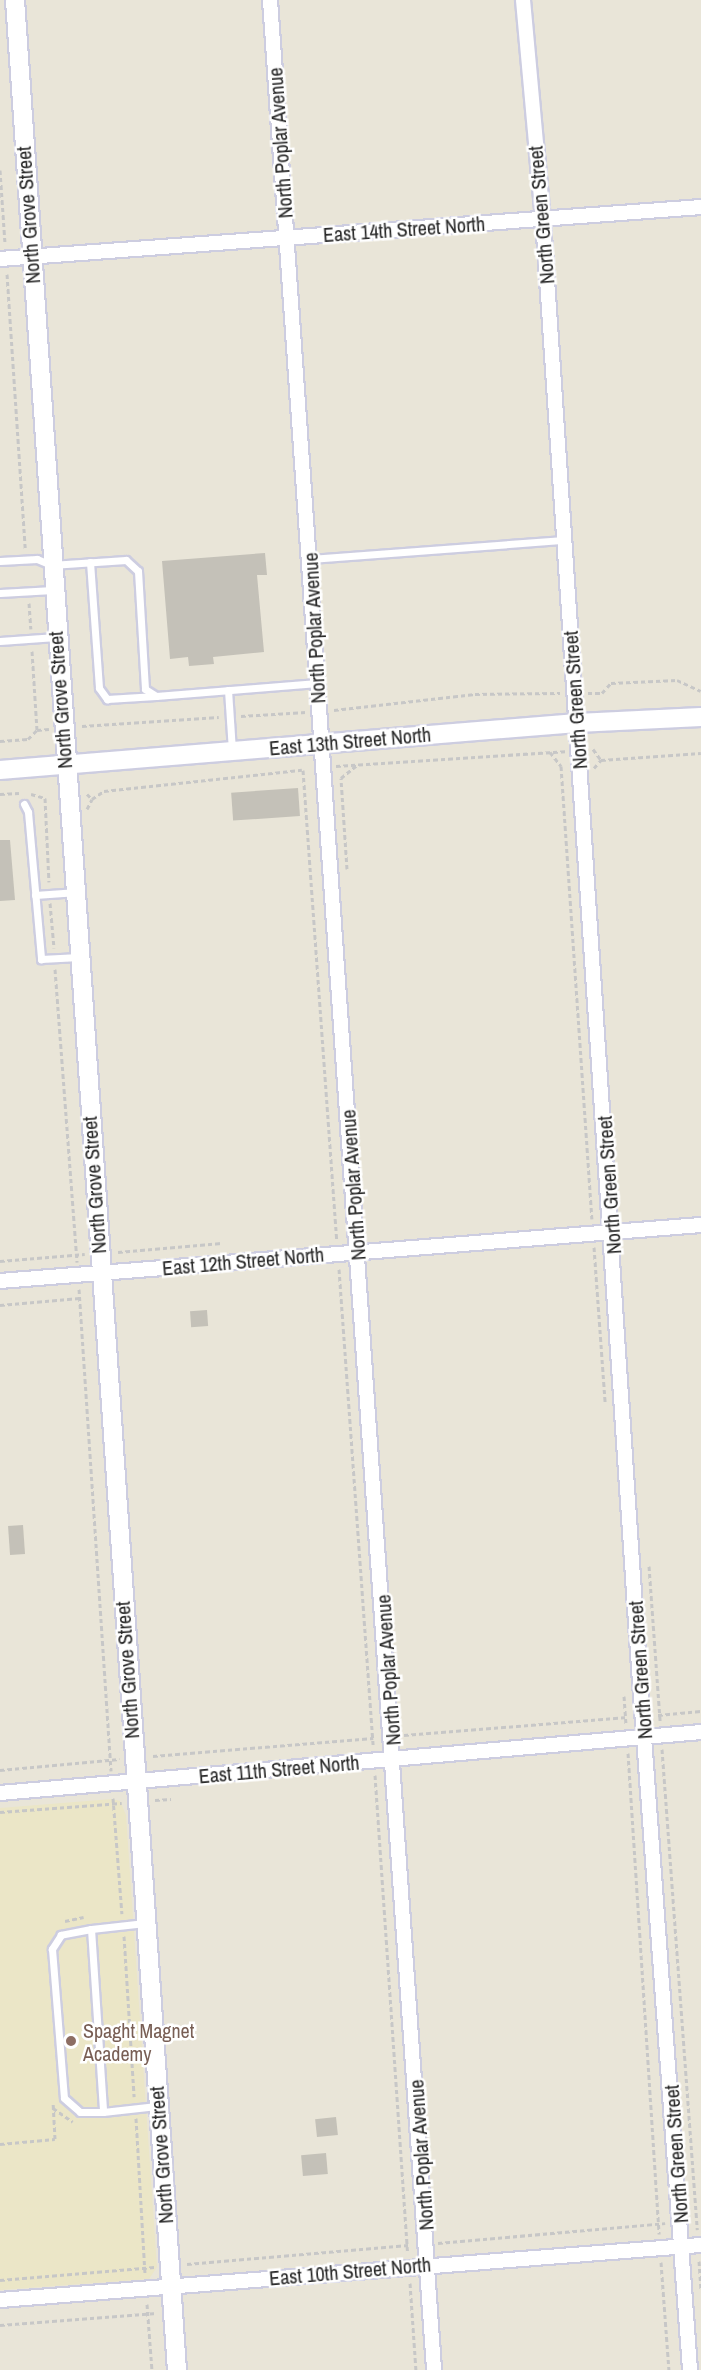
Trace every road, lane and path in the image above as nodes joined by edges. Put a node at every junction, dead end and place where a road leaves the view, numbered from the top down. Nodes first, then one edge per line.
1 (15, 0) edge
2 (270, 0) edge
3 (523, 0) edge
4 (0, 170) edge
5 (701, 207) edge
6 (543, 219) junction
7 (287, 238) junction
8 (31, 257) junction
9 (3, 259) edge
10 (564, 540) junction
11 (310, 559) junction
12 (26, 560) junction
13 (0, 561) edge
14 (90, 562) junction
15 (51, 565) junction
16 (53, 590) junction
17 (28, 591) junction
18 (0, 593) edge
19 (56, 637) junction
20 (31, 638) junction
21 (0, 640) edge
22 (317, 683) junction
23 (228, 690) junction
24 (701, 691) edge
25 (575, 693) junction
26 (156, 696) junction
27 (319, 711) junction
28 (230, 716) junction
29 (701, 717) edge
30 (577, 723) junction
31 (62, 728) junction
32 (37, 730) junction
33 (0, 741) edge
34 (321, 744) junction
35 (579, 750) junction
36 (232, 751) junction
37 (550, 752) junction
38 (701, 753) edge
39 (65, 765) junction
40 (323, 768) junction
41 (0, 770) edge
42 (303, 770) junction
43 (86, 793) dead end
44 (45, 798) dead end
45 (24, 804) dead end
46 (74, 892) junction
47 (50, 894) junction
48 (35, 895) junction
49 (79, 957) junction
50 (55, 958) junction
51 (701, 1225) edge
52 (612, 1232) junction
53 (593, 1233) junction
54 (358, 1252) junction
55 (338, 1254) junction
56 (100, 1273) junction
57 (78, 1275) junction
58 (0, 1281) edge
59 (80, 1298) junction
60 (0, 1305) edge
61 (605, 1411) dead end
62 (624, 1694) dead end
63 (701, 1711) edge
64 (643, 1716) junction
65 (626, 1717) junction
66 (701, 1732) edge
67 (392, 1736) junction
68 (644, 1737) junction
69 (372, 1738) junction
70 (627, 1739) junction
71 (134, 1758) junction
72 (394, 1759) junction
73 (110, 1760) junction
74 (374, 1760) junction
75 (0, 1770) edge
76 (135, 1781) junction
77 (112, 1783) junction
78 (0, 1793) edge
79 (171, 1799) dead end
80 (136, 1802) junction
81 (114, 1803) junction
82 (0, 1812) edge
83 (145, 1923) junction
84 (123, 1926) junction
85 (91, 1929) junction
86 (158, 2106) junction
87 (135, 2109) junction
88 (103, 2112) junction
89 (701, 2220) edge
90 (681, 2222) junction
91 (658, 2224) junction
92 (426, 2244) junction
93 (407, 2245) junction
94 (701, 2245) edge
95 (683, 2246) junction
96 (660, 2248) junction
97 (169, 2265) junction
98 (428, 2265) junction
99 (409, 2266) junction
100 (145, 2267) junction
101 (0, 2280) edge
102 (171, 2286) junction
103 (146, 2288) junction
104 (0, 2300) edge
105 (172, 2312) junction
106 (147, 2314) junction
107 (0, 2325) edge
108 (152, 2370) edge
109 (177, 2370) edge
110 (416, 2370) edge
111 (434, 2370) edge
112 (669, 2370) edge
113 (690, 2370) edge

1 - 8 street, North Grove Street
2 - 7 street, North Poplar Avenue
3 - 6 street, North Green Street
4 - 9 path
5 - 6 street, East 14th Street North
6 - 7 street, East 14th Street North
6 - 10 street, North Green Street
7 - 8 street, East 14th Street North
7 - 11 street, North Poplar Avenue
8 - 9 street, East 14th Street North
8 - 15 street, North Grove Street
9 - 12 path
10 - 11 lane
10 - 25 street, North Green Street
11 - 22 street, North Poplar Avenue
12 - 13 lane
12 - 15 lane
14 - 15 lane
14 - 26 lane
14 - 26 lane
15 - 16 street, North Grove Street
16 - 17 lane
16 - 19 street, North Grove Street
17 - 18 lane
17 - 20 path
19 - 20 lane
19 - 31 street, North Grove Street
20 - 21 lane
20 - 32 path
22 - 23 lane
22 - 27 street, North Poplar Avenue
23 - 26 lane
23 - 28 lane
24 - 25 path
25 - 27 path
25 - 30 street, North Green Street
27 - 28 path
27 - 34 street, North Poplar Avenue
28 - 31 path
28 - 36 lane
29 - 30 street, East 13th Street North
30 - 34 street, East 13th Street North
30 - 35 street, North Green Street
31 - 32 path
31 - 39 street, North Grove Street
32 - 33 path
34 - 36 street, East 13th Street North
34 - 40 street, North Poplar Avenue
35 - 37 path
35 - 38 path
35 - 52 street, North Green Street
36 - 39 street, East 13th Street North
37 - 40 path
37 - 53 path
39 - 41 street, East 13th Street North
39 - 46 street, North Grove Street
40 - 42 path
40 - 54 street, North Poplar Avenue
42 - 43 path
42 - 55 path
44 - 47 path
45 - 48 lane
46 - 47 lane
46 - 49 street, North Grove Street
47 - 48 lane
47 - 50 path
48 - 50 lane
49 - 50 lane
49 - 56 street, North Grove Street
50 - 57 path
51 - 52 street, East 12th Street North
52 - 53 street, East 12th Street North
52 - 64 street, North Green Street
53 - 54 street, East 12th Street North
53 - 61 path
54 - 55 street, East 12th Street North
54 - 67 street, North Poplar Avenue
55 - 56 street, East 12th Street North
55 - 69 path
56 - 57 street, East 12th Street North
56 - 71 street, North Grove Street
57 - 58 street, East 12th Street North
57 - 59 path
59 - 60 path
59 - 73 path
62 - 65 path
63 - 64 path
64 - 65 path
64 - 68 street, North Green Street
65 - 67 path
65 - 70 path
66 - 68 street, East 11th Street North
67 - 69 path
67 - 72 street, North Poplar Avenue
68 - 70 street, East 11th Street North
68 - 90 street, North Green Street
69 - 71 path
69 - 74 path
70 - 72 street, East 11th Street North
70 - 91 path
71 - 73 path
71 - 76 street, North Grove Street
72 - 74 street, East 11th Street North
72 - 92 street, North Poplar Avenue
73 - 75 path
73 - 77 path
74 - 76 street, East 11th Street North
74 - 93 path
76 - 77 street, East 11th Street North
76 - 80 street, North Grove Street
77 - 78 street, East 11th Street North
77 - 81 path
79 - 80 path
80 - 81 path
80 - 83 street, North Grove Street
81 - 82 path
81 - 84 path
83 - 84 lane
83 - 86 street, North Grove Street
84 - 85 lane
84 - 87 path
85 - 88 lane
85 - 88 lane
86 - 87 lane
86 - 97 street, North Grove Street
87 - 88 lane
87 - 100 path
89 - 90 path
90 - 91 path
90 - 95 street, North Green Street
91 - 92 path
91 - 96 path
92 - 93 path
92 - 98 street, North Poplar Avenue
93 - 97 path
93 - 99 path
94 - 95 street, East 10th Street North
95 - 96 street, East 10th Street North
95 - 113 street, North Green Street
96 - 98 street, East 10th Street North
96 - 112 path
97 - 100 path
97 - 102 street, North Grove Street
98 - 99 street, East 10th Street North
98 - 111 street, North Poplar Avenue
99 - 102 street, East 10th Street North
99 - 110 path
100 - 101 path
100 - 103 path
102 - 103 street, East 10th Street North
102 - 105 street, North Grove Street
103 - 104 street, East 10th Street North
103 - 106 path
105 - 106 path
105 - 109 street, North Grove Street
106 - 107 path
106 - 108 path

